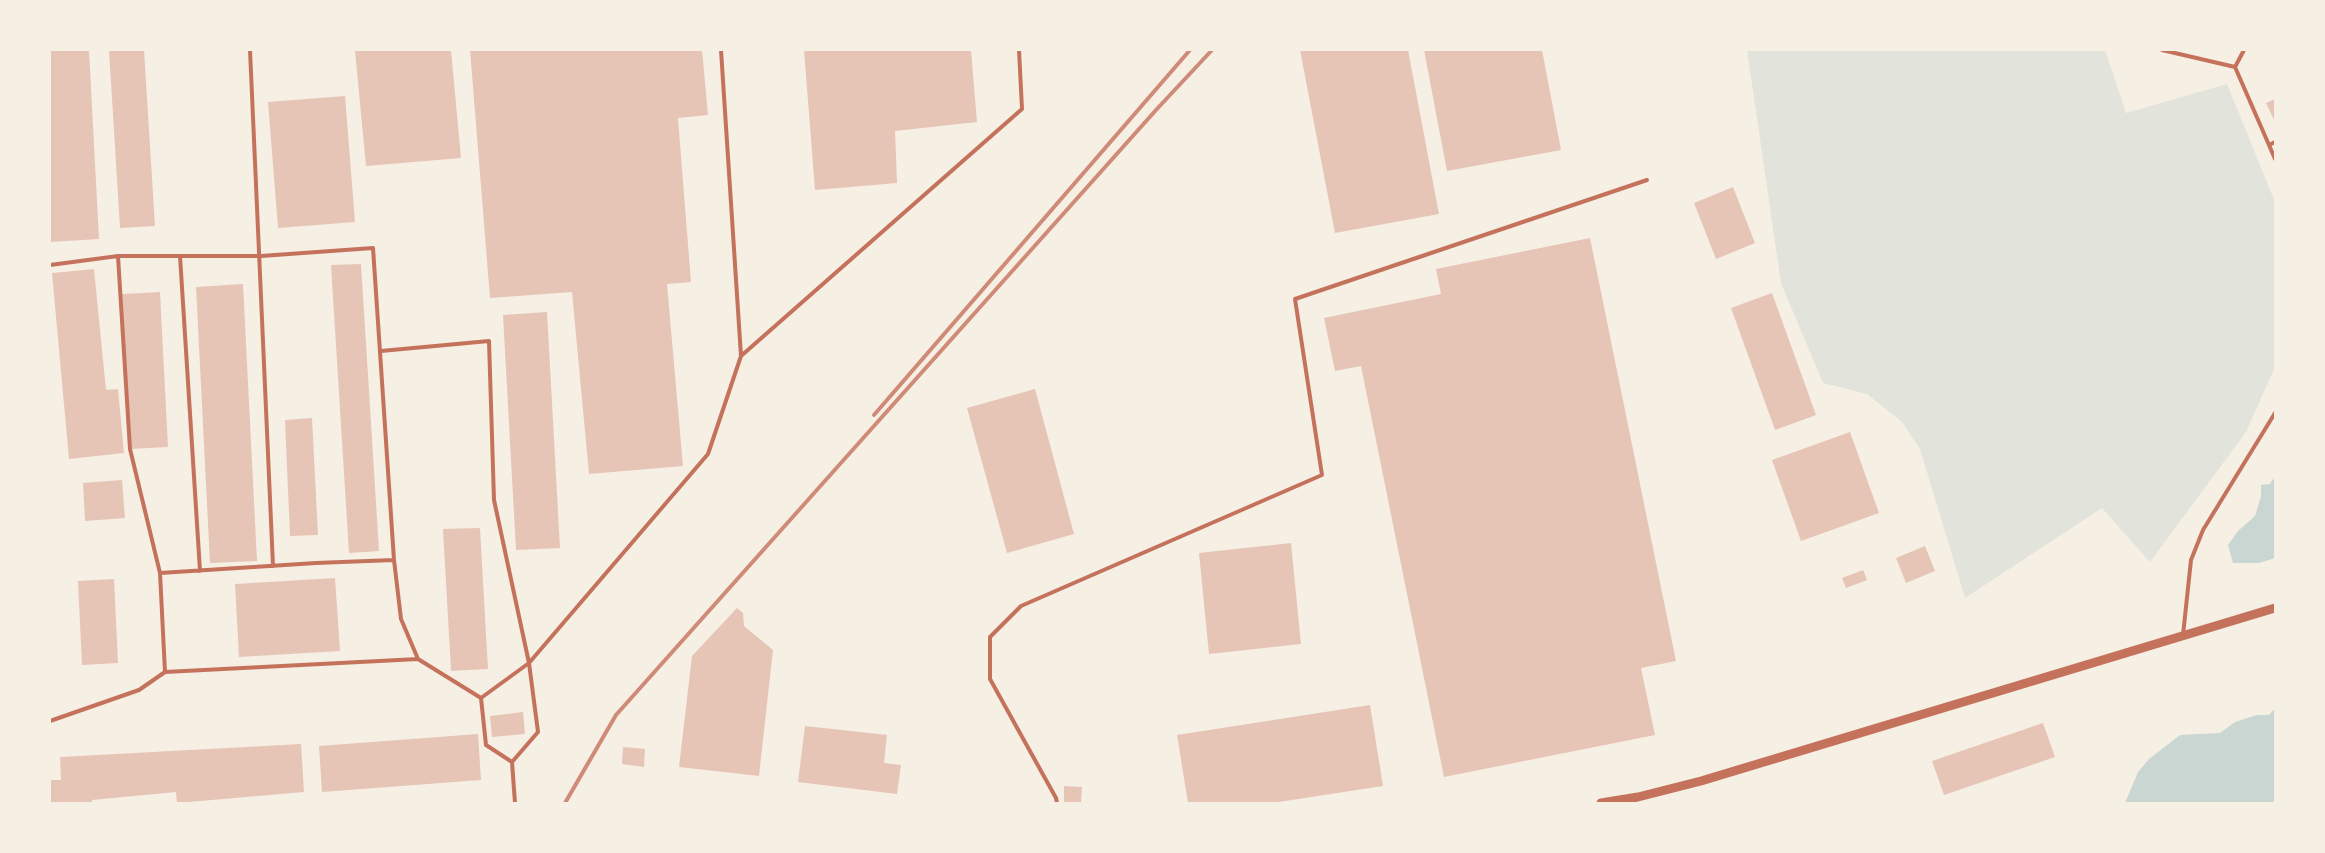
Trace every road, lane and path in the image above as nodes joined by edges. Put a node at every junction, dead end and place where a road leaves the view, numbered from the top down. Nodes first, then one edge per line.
1 (250, 50) edge
2 (721, 50) edge
3 (1020, 50) edge
4 (2162, 50) edge
5 (2244, 50) edge
6 (2235, 67) junction
7 (2275, 142) edge
8 (2269, 145) junction
9 (2275, 159) edge
10 (1647, 180) dead end
11 (118, 256) junction
12 (180, 256) junction
13 (261, 256) junction
14 (50, 265) edge
15 (381, 351) junction
16 (741, 356) junction
17 (2275, 413) edge
18 (394, 560) junction
19 (273, 566) junction
20 (200, 571) junction
21 (160, 573) junction
22 (2275, 608) edge
23 (2183, 635) junction
24 (418, 659) junction
25 (529, 663) junction
26 (165, 672) junction
27 (481, 698) junction
28 (50, 721) edge
29 (512, 762) junction
30 (515, 803) edge
31 (1057, 803) edge
32 (1601, 803) edge

1 - 13 lane
2 - 16 lane
3 - 16 lane
4 - 6 lane
5 - 6 lane
6 - 8 lane
7 - 8 lane
8 - 9 lane
10 - 31 lane
11 - 12 lane
11 - 14 lane
11 - 21 lane
12 - 13 lane
12 - 20 lane
13 - 15 lane
13 - 19 lane
15 - 18 lane
15 - 25 lane
16 - 25 lane
17 - 23 lane
18 - 19 lane
18 - 24 lane
19 - 20 lane
20 - 21 lane
21 - 26 lane
22 - 23 street
23 - 32 street
24 - 26 lane
24 - 27 lane
25 - 27 lane
25 - 29 lane
26 - 28 lane
27 - 29 lane
29 - 30 lane

